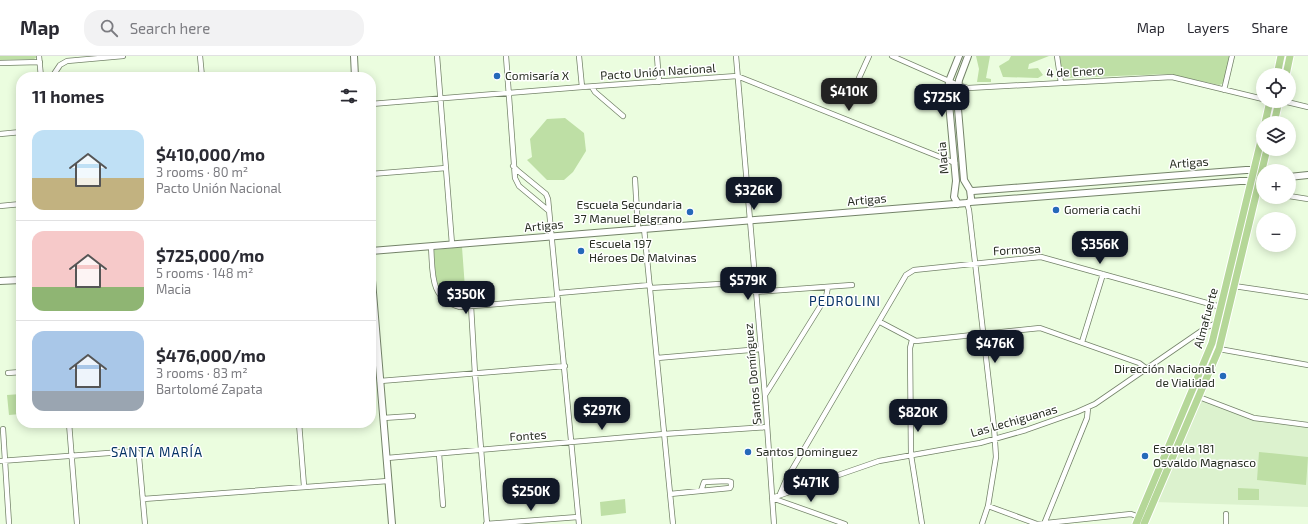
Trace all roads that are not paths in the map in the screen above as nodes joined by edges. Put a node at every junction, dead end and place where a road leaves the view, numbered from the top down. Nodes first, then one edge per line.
1 (39, 56) edge
2 (123, 56) edge
3 (200, 56) edge
4 (354, 56) edge
5 (437, 56) edge
6 (506, 56) edge
7 (579, 56) edge
8 (656, 56) edge
9 (736, 56) edge
10 (869, 56) edge
11 (892, 56) edge
12 (959, 56) edge
13 (968, 56) edge
14 (1057, 56) edge
15 (1232, 56) edge
16 (1281, 56) edge
17 (1290, 56) edge
18 (40, 62) junction
19 (0, 63) edge
20 (1278, 68) edge
21 (1287, 68) edge
22 (41, 72) edge
23 (55, 72) edge
24 (202, 72) edge
25 (355, 72) edge
26 (737, 76) junction
27 (859, 78) dead end
28 (949, 81) junction
29 (659, 82) junction
30 (1061, 83) junction
31 (958, 85) junction
32 (582, 87) junction
33 (592, 87) junction
34 (1224, 90) junction
35 (509, 93) junction
36 (1256, 97) edge
37 (440, 99) junction
38 (376, 104) edge
39 (1296, 104) edge
40 (1308, 107) edge
41 (623, 116) dead end
42 (16, 132) edge
43 (0, 134) edge
44 (1257, 156) edge
45 (955, 163) junction
46 (514, 166) junction
47 (446, 168) junction
48 (1254, 170) junction
49 (1256, 173) edge
50 (376, 174) edge
51 (1308, 175) edge
52 (1296, 176) edge
53 (635, 178) dead end
54 (1251, 182) junction
55 (1256, 182) edge
56 (955, 188) junction
57 (968, 188) junction
58 (1296, 197) edge
59 (1308, 199) edge
60 (968, 202) junction
61 (16, 204) edge
62 (958, 204) junction
63 (1256, 204) edge
64 (0, 206) edge
65 (550, 212) junction
66 (750, 220) junction
67 (641, 229) junction
68 (552, 236) junction
69 (452, 244) junction
70 (431, 246) junction
71 (376, 252) edge
72 (975, 263) junction
73 (1103, 274) junction
74 (16, 280) edge
75 (0, 282) edge
76 (755, 282) junction
77 (852, 285) dead end
78 (828, 286) junction
79 (1234, 286) junction
80 (650, 287) junction
81 (756, 292) junction
82 (558, 293) junction
83 (1308, 297) edge
84 (558, 299) junction
85 (471, 306) junction
86 (1221, 307) junction
87 (880, 322) junction
88 (1217, 322) junction
89 (376, 331) edge
90 (983, 335) junction
91 (912, 340) junction
92 (1082, 342) junction
93 (761, 349) junction
94 (1218, 349) junction
95 (657, 358) junction
96 (1308, 365) edge
97 (565, 366) junction
98 (1147, 369) junction
99 (16, 372) edge
100 (8, 373) dead end
101 (474, 374) junction
102 (380, 381) junction
103 (765, 396) junction
104 (1199, 397) junction
105 (1088, 408) junction
106 (413, 416) dead end
107 (383, 418) junction
108 (1308, 425) edge
109 (767, 427) junction
110 (69, 428) edge
111 (299, 428) edge
112 (3, 429) dead end
113 (664, 434) junction
114 (996, 439) junction
115 (572, 442) junction
116 (481, 449) junction
117 (439, 454) junction
118 (910, 455) junction
119 (71, 456) junction
120 (387, 458) junction
121 (2, 461) edge
122 (388, 481) junction
123 (304, 486) junction
124 (701, 491) junction
125 (670, 494) junction
126 (780, 494) junction
127 (772, 498) junction
128 (143, 499) junction
129 (443, 504) dead end
130 (988, 506) junction
131 (1226, 514) dead end
132 (578, 517) junction
133 (1139, 517) junction
134 (521, 523) edge
135 (9, 524) edge
136 (77, 524) edge
137 (145, 524) edge
138 (392, 524) edge
139 (486, 524) edge
140 (579, 524) edge
141 (673, 524) edge
142 (774, 524) edge
143 (845, 524) edge
144 (922, 524) edge
145 (982, 524) edge
146 (1044, 524) edge
147 (1136, 524) edge
148 (1144, 524) edge
149 (1226, 524) edge

1 - 18 street
2 - 23 street
3 - 24 street
4 - 25 street
5 - 37 street
6 - 35 street
7 - 32 street
8 - 29 street
9 - 26 street, Santos Domínguez
10 - 27 street
11 - 28 street, 4 de Enero
12 - 28 street, Macia
13 - 31 street, Macia
14 - 30 street
15 - 34 street
16 - 20 main road
17 - 21 main road
18 - 19 street
18 - 22 street
26 - 29 street, Pacto Unión Nacional
26 - 45 street, Pacto Unión Nacional
26 - 66 street, Santos Domínguez
28 - 31 street, 4 de Enero
28 - 45 street, Macia
29 - 33 street, Pacto Unión Nacional
30 - 31 street, 4 de Enero
30 - 34 street, 4 de Enero
31 - 57 street, Macia
32 - 33 street, Pacto Unión Nacional
32 - 35 street, Pacto Unión Nacional
33 - 41 street
34 - 36 street, 4 de Enero
35 - 37 street, Pacto Unión Nacional
35 - 46 street
37 - 38 street, Pacto Unión Nacional
37 - 47 street
39 - 40 street
42 - 43 street
44 - 48 main road, Almafuerte
45 - 56 street, Macia
46 - 65 street
46 - 65 street
47 - 50 street
47 - 69 street
48 - 49 street
48 - 54 main road, Almafuerte
48 - 57 street, Artigas
51 - 52 street
53 - 67 street
54 - 55 street, Artigas
54 - 60 street, Artigas
54 - 86 main road, Almafuerte
56 - 57 street
56 - 62 street
57 - 60 street
58 - 59 street
60 - 62 street
60 - 72 street
61 - 64 street
62 - 66 street, Artigas
63 - 79 main road, Almafuerte
65 - 68 street
66 - 67 street, Artigas
66 - 76 street, Santos Domínguez
67 - 68 street, Artigas
67 - 80 street
68 - 69 street, Artigas
68 - 82 street
69 - 70 street, Artigas
70 - 71 street, Artigas
70 - 85 street
72 - 73 street, Formosa
72 - 87 street, Formosa
72 - 90 street
73 - 86 street, Formosa
73 - 92 street
74 - 75 street
76 - 80 street
76 - 81 street, Santos Domínguez
77 - 78 street
78 - 81 street
78 - 103 street
79 - 83 street
79 - 94 main road, Almafuerte
80 - 82 street
80 - 95 street
81 - 93 street, Santos Domínguez
82 - 84 street
84 - 85 street
84 - 97 street
85 - 101 street
86 - 88 main road, Almafuerte
87 - 91 street
87 - 126 street
88 - 98 street, Las Lechiguanas
88 - 133 main road, Almafuerte
89 - 102 street
90 - 91 street
90 - 92 street
90 - 114 street
91 - 118 street
92 - 98 street
93 - 95 street
93 - 103 street, Santos Domínguez
94 - 96 street
94 - 104 main road, Almafuerte
95 - 113 street
97 - 101 street
97 - 115 street
98 - 105 street, Las Lechiguanas
99 - 100 street
101 - 102 street
101 - 116 street
102 - 107 street
103 - 109 street, Santos Domínguez
104 - 108 street
104 - 148 main road, Almafuerte
105 - 114 street, Las Lechiguanas
105 - 146 street
106 - 107 street
107 - 120 street
109 - 113 street, Fontes
109 - 127 street, Santos Domínguez
110 - 119 street
111 - 123 street
112 - 121 street
113 - 115 street, Fontes
113 - 125 street
114 - 118 street, Las Lechiguanas
114 - 130 street
115 - 116 street, Fontes
115 - 132 street
116 - 117 street, Fontes
116 - 139 street
117 - 120 street, Fontes
117 - 129 street
118 - 126 street, Las Lechiguanas
118 - 144 street
119 - 121 street
119 - 128 street
119 - 136 street
120 - 122 street
121 - 135 street
122 - 123 street
122 - 138 street
123 - 128 street
124 - 124 street
124 - 125 street
125 - 141 street
126 - 127 street, Las Lechiguanas
127 - 142 street, Santos Domínguez
127 - 143 street
128 - 137 street
130 - 145 street
130 - 146 street
131 - 149 street
132 - 134 street
132 - 140 street
133 - 146 street
133 - 147 main road, Almafuerte
134 - 139 street

